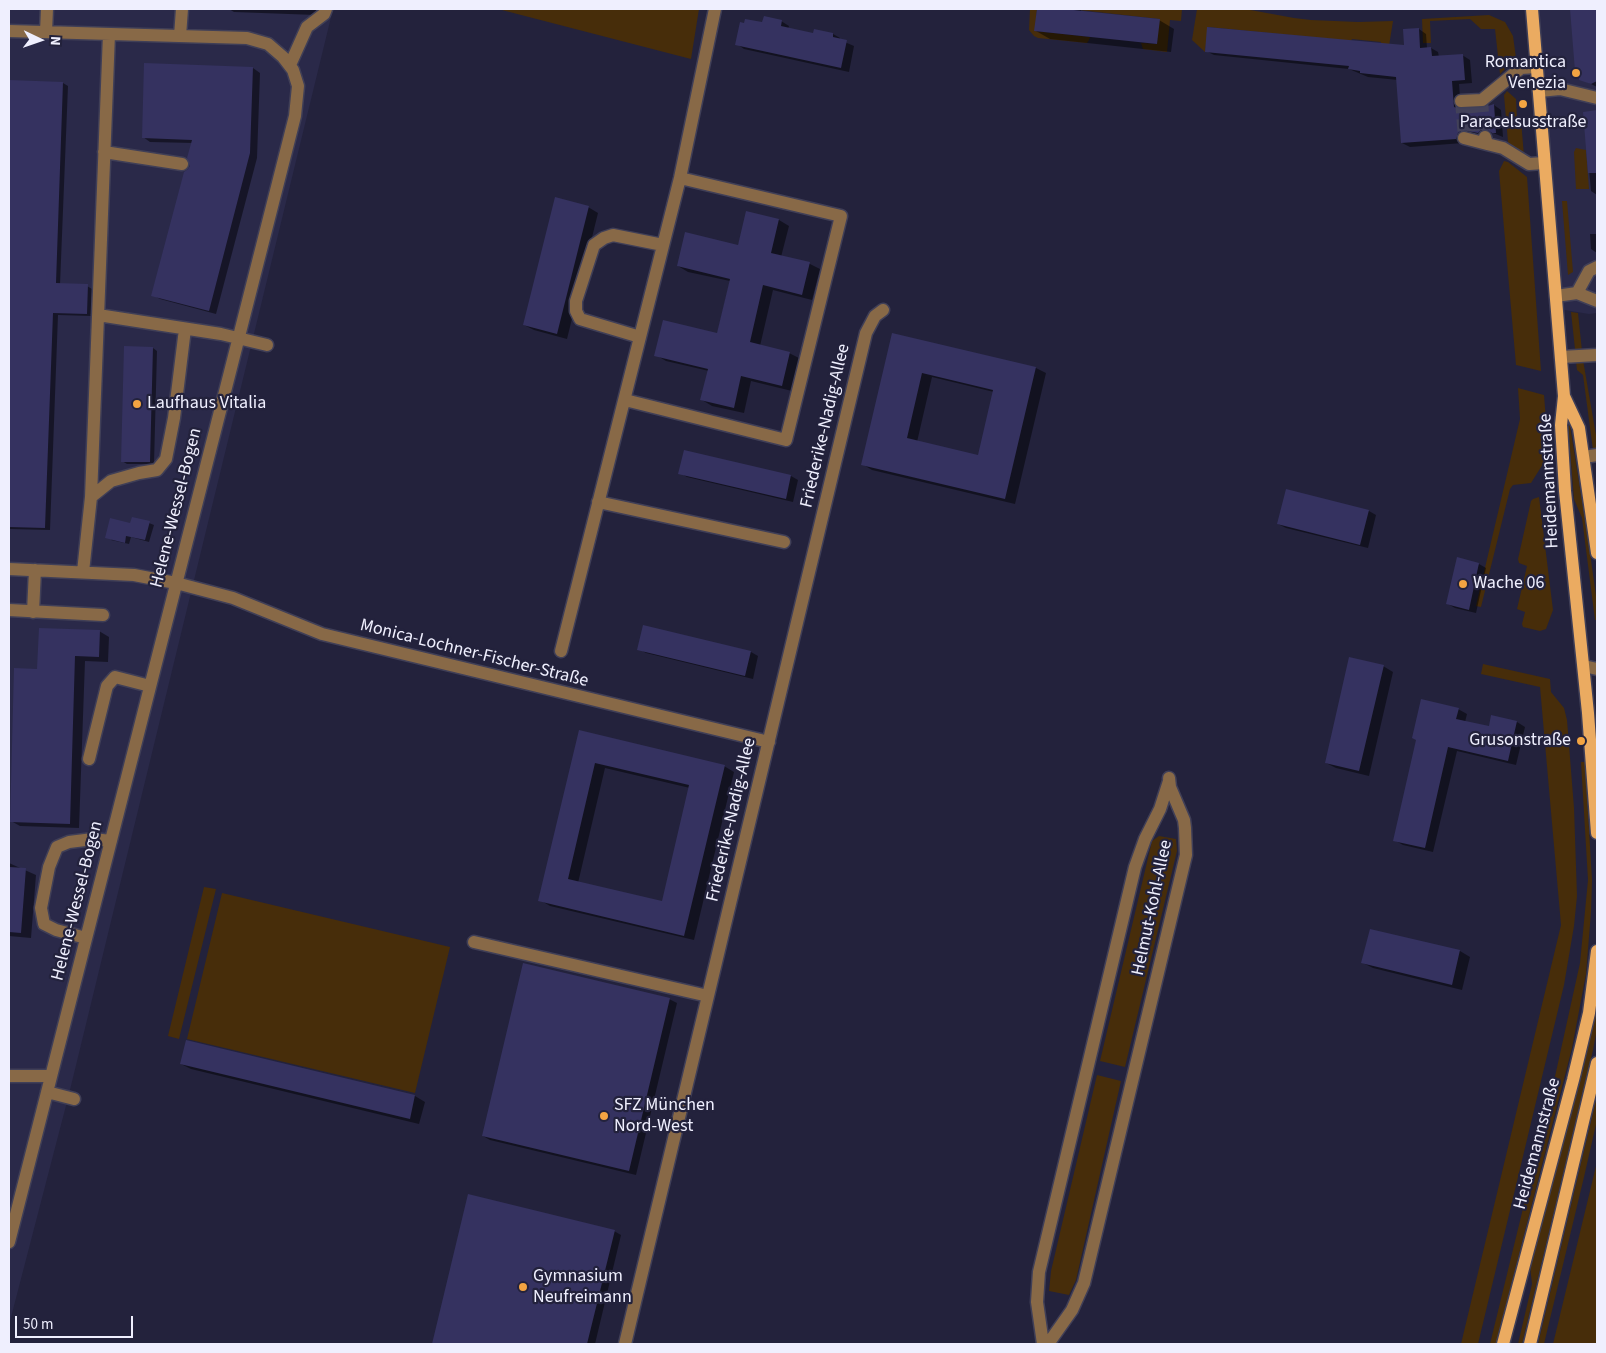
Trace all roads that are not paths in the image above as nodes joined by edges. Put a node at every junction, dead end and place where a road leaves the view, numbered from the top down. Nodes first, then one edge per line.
1 (47, 9) edge
2 (182, 9) edge
3 (326, 9) edge
4 (715, 9) edge
5 (1532, 9) edge
6 (9, 30) edge
7 (46, 32) junction
8 (109, 34) junction
9 (180, 36) junction
10 (290, 66) junction
11 (1537, 67) junction
12 (1539, 91) junction
13 (1597, 98) edge
14 (1461, 101) dead end
15 (1478, 139) dead end
16 (104, 152) junction
17 (1544, 163) junction
18 (182, 164) dead end
19 (680, 178) junction
20 (663, 245) junction
21 (1597, 267) edge
22 (1577, 293) junction
23 (1556, 296) junction
24 (1597, 301) edge
25 (883, 310) dead end
26 (98, 315) junction
27 (185, 328) junction
28 (640, 337) junction
29 (239, 338) junction
30 (267, 345) dead end
31 (1597, 354) edge
32 (1561, 357) junction
33 (1564, 396) junction
34 (625, 400) junction
35 (1597, 455) edge
36 (1584, 457) junction
37 (91, 497) junction
38 (598, 502) junction
39 (784, 542) dead end
40 (1597, 553) edge
41 (9, 569) edge
42 (35, 570) junction
43 (82, 572) junction
44 (176, 583) junction
45 (9, 610) edge
46 (33, 612) junction
47 (103, 615) dead end
48 (561, 652) dead end
49 (1584, 666) junction
50 (1597, 669) edge
51 (150, 686) junction
52 (768, 742) junction
53 (89, 759) dead end
54 (1597, 833) edge
55 (111, 840) junction
56 (86, 938) junction
57 (474, 942) dead end
58 (1597, 951) edge
59 (708, 996) junction
60 (1597, 1063) edge
61 (9, 1076) edge
62 (51, 1076) junction
63 (47, 1092) junction
64 (74, 1099) dead end
65 (14, 1196) edge
66 (9, 1242) edge
67 (625, 1344) edge
68 (1043, 1344) edge
69 (1048, 1344) edge
70 (1503, 1344) edge
71 (1530, 1344) edge

1 - 7 street
2 - 9 street
3 - 10 street
4 - 19 street
5 - 11 main road, Heidemannstraße
6 - 7 street, Helene-Wessel-Bogen
7 - 8 street, Helene-Wessel-Bogen
8 - 9 street, Helene-Wessel-Bogen
8 - 16 street
9 - 10 street, Helene-Wessel-Bogen
10 - 29 street, Helene-Wessel-Bogen
11 - 12 main road, Heidemannstraße
11 - 14 street
12 - 13 street
12 - 17 main road, Heidemannstraße
15 - 17 street
16 - 18 street
16 - 26 street
17 - 23 main road, Heidemannstraße
19 - 20 street
19 - 34 street
20 - 28 street
20 - 28 street
21 - 22 street
22 - 23 street
22 - 24 street
23 - 32 main road, Heidemannstraße
25 - 52 street, Friederike-Nadig-Allee
26 - 27 street
26 - 37 street
27 - 29 street
27 - 37 street
28 - 34 street
29 - 30 street
29 - 44 street, Helene-Wessel-Bogen
31 - 32 street
32 - 33 main road, Heidemannstraße
33 - 36 main road, Heidemannstraße
33 - 49 main road, Heidemannstraße
34 - 38 street
35 - 36 street
36 - 40 main road, Heidemannstraße
37 - 43 street
38 - 39 street
38 - 48 street
41 - 42 street, Monica-Lochner-Fischer-Straße
42 - 43 street, Monica-Lochner-Fischer-Straße
42 - 46 street
43 - 44 street, Monica-Lochner-Fischer-Straße
44 - 51 street, Helene-Wessel-Bogen
44 - 52 street, Monica-Lochner-Fischer-Straße
45 - 46 street
46 - 47 street
49 - 50 street
49 - 54 main road, Heidemannstraße
51 - 53 street
51 - 55 street, Helene-Wessel-Bogen
52 - 59 street, Friederike-Nadig-Allee
55 - 56 street, Helene-Wessel-Bogen
55 - 56 street
56 - 62 street, Helene-Wessel-Bogen
57 - 59 street
58 - 70 main road, Heidemannstraße
59 - 67 street, Friederike-Nadig-Allee
60 - 71 main road, Heidemannstraße
61 - 62 street
62 - 63 street, Helene-Wessel-Bogen
63 - 64 street
63 - 65 street, Helene-Wessel-Bogen
65 - 66 street, Helene-Wessel-Bogen
68 - 69 street, Helmut-Kohl-Allee

